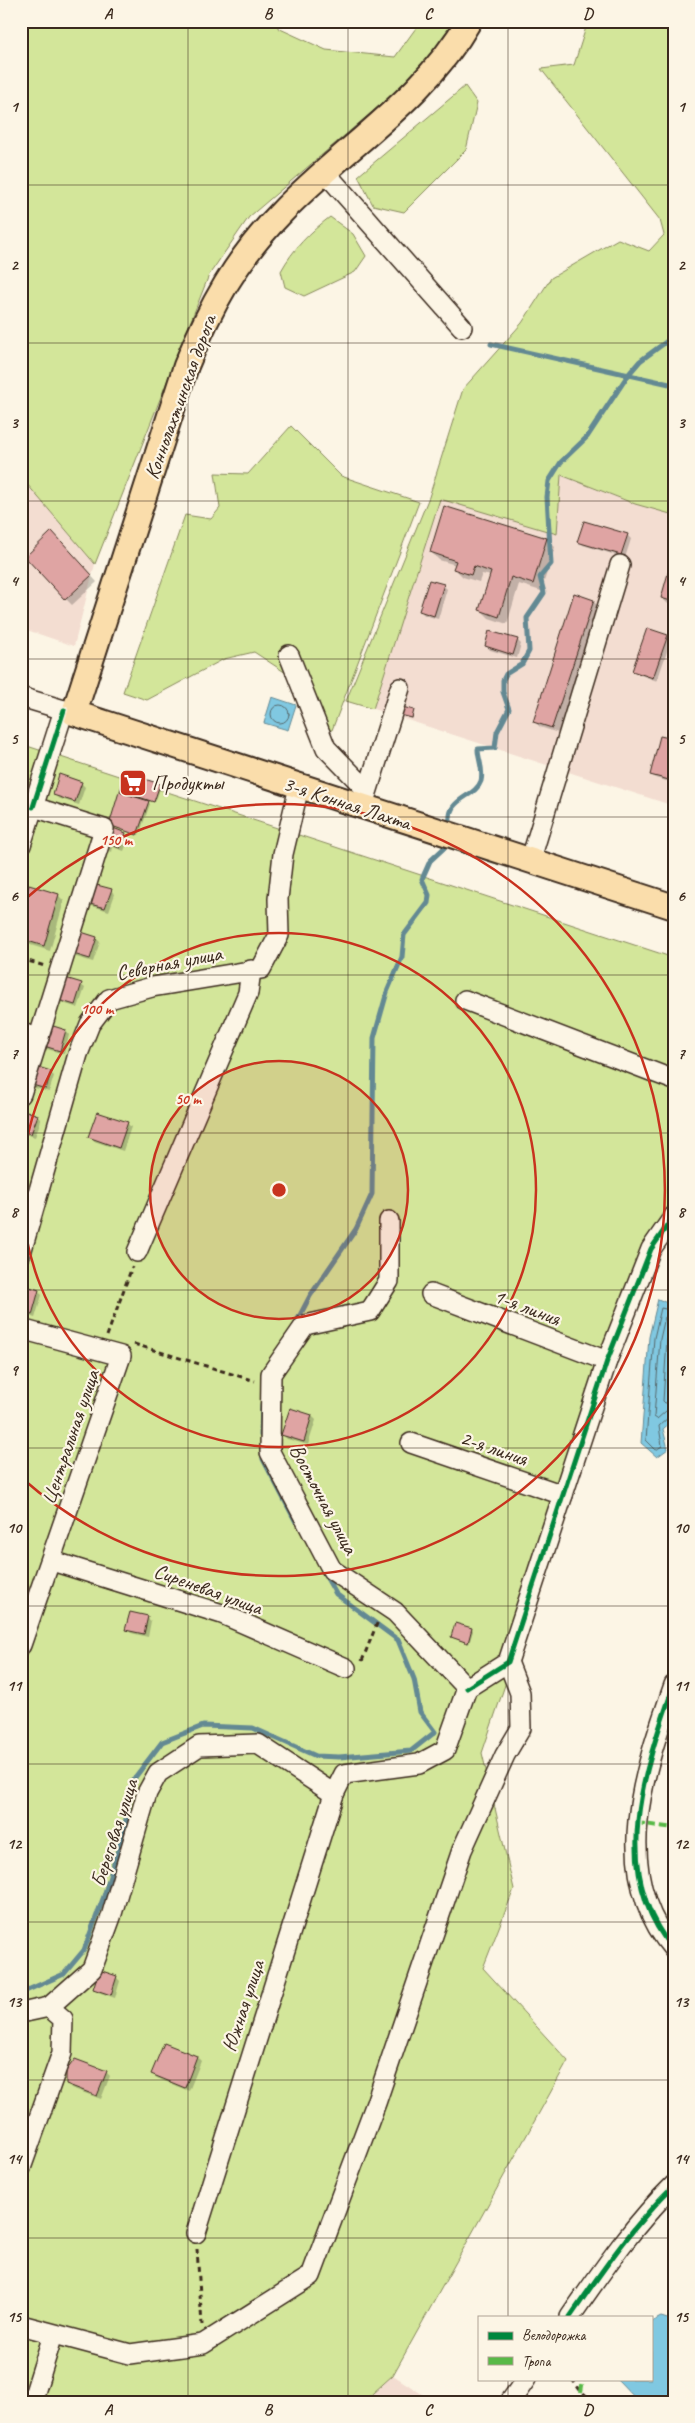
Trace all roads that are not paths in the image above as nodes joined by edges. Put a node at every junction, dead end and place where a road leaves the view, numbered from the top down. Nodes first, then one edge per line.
1 (469, 21) edge
2 (325, 172) junction
3 (462, 328) dead end
4 (620, 565) dead end
5 (289, 655) dead end
6 (400, 688) dead end
7 (21, 697) edge
8 (69, 712) junction
9 (299, 787) junction
10 (365, 799) junction
11 (27, 805) edge
12 (21, 845) edge
13 (530, 862) junction
14 (674, 907) edge
15 (251, 970) junction
16 (465, 1000) dead end
17 (30, 1036) edge
18 (674, 1080) edge
19 (21, 1094) edge
20 (674, 1216) edge
21 (388, 1222) dead end
22 (137, 1252) road end
23 (21, 1253) edge
24 (431, 1294) dead end
25 (21, 1329) edge
26 (607, 1361) junction
27 (410, 1443) dead end
28 (563, 1495) junction
29 (52, 1561) junction
30 (21, 1645) edge
31 (508, 1662) junction
32 (346, 1668) road end
33 (674, 1685) edge
34 (467, 1688) junction
35 (334, 1794) junction
36 (674, 1950) edge
37 (49, 2007) junction
38 (21, 2013) edge
39 (21, 2168) edge
40 (674, 2185) edge
41 (196, 2234) road end
42 (571, 2316) edge
43 (21, 2326) edge
44 (53, 2335) junction
45 (525, 2380) edge
46 (32, 2402) edge
47 (510, 2402) edge

1 - 2 main road, Коннолахтинская дорога
2 - 3 street
2 - 8 main road, Коннолахтинская дорога
4 - 13 street
5 - 10 street
6 - 10 street
7 - 8 street, 3-я Конная Лахта
8 - 9 main road, 3-я Конная Лахта
8 - 11 street
9 - 10 main road, 3-я Конная Лахта
9 - 15 street, Северная улица
10 - 13 main road, 3-я Конная Лахта
11 - 12 street
11 - 17 street
13 - 14 main road, 3-я Конная Лахта
15 - 22 street
15 - 23 street, Северная улица
16 - 18 street
17 - 19 street
20 - 26 street
21 - 34 street, Восточная улица
24 - 26 street, 1-я линия
25 - 29 street, Центральная улица
26 - 28 street
27 - 28 street, 2-я линия
28 - 31 street
29 - 30 street, Центральная улица
29 - 32 street, Сиреневая улица
31 - 34 street
31 - 44 street
33 - 36 street
34 - 35 street
35 - 37 street, Береговая улица
35 - 41 street, Южная улица
37 - 38 street, Береговая улица
37 - 39 street
40 - 42 street
43 - 44 street
44 - 46 street
45 - 47 street

